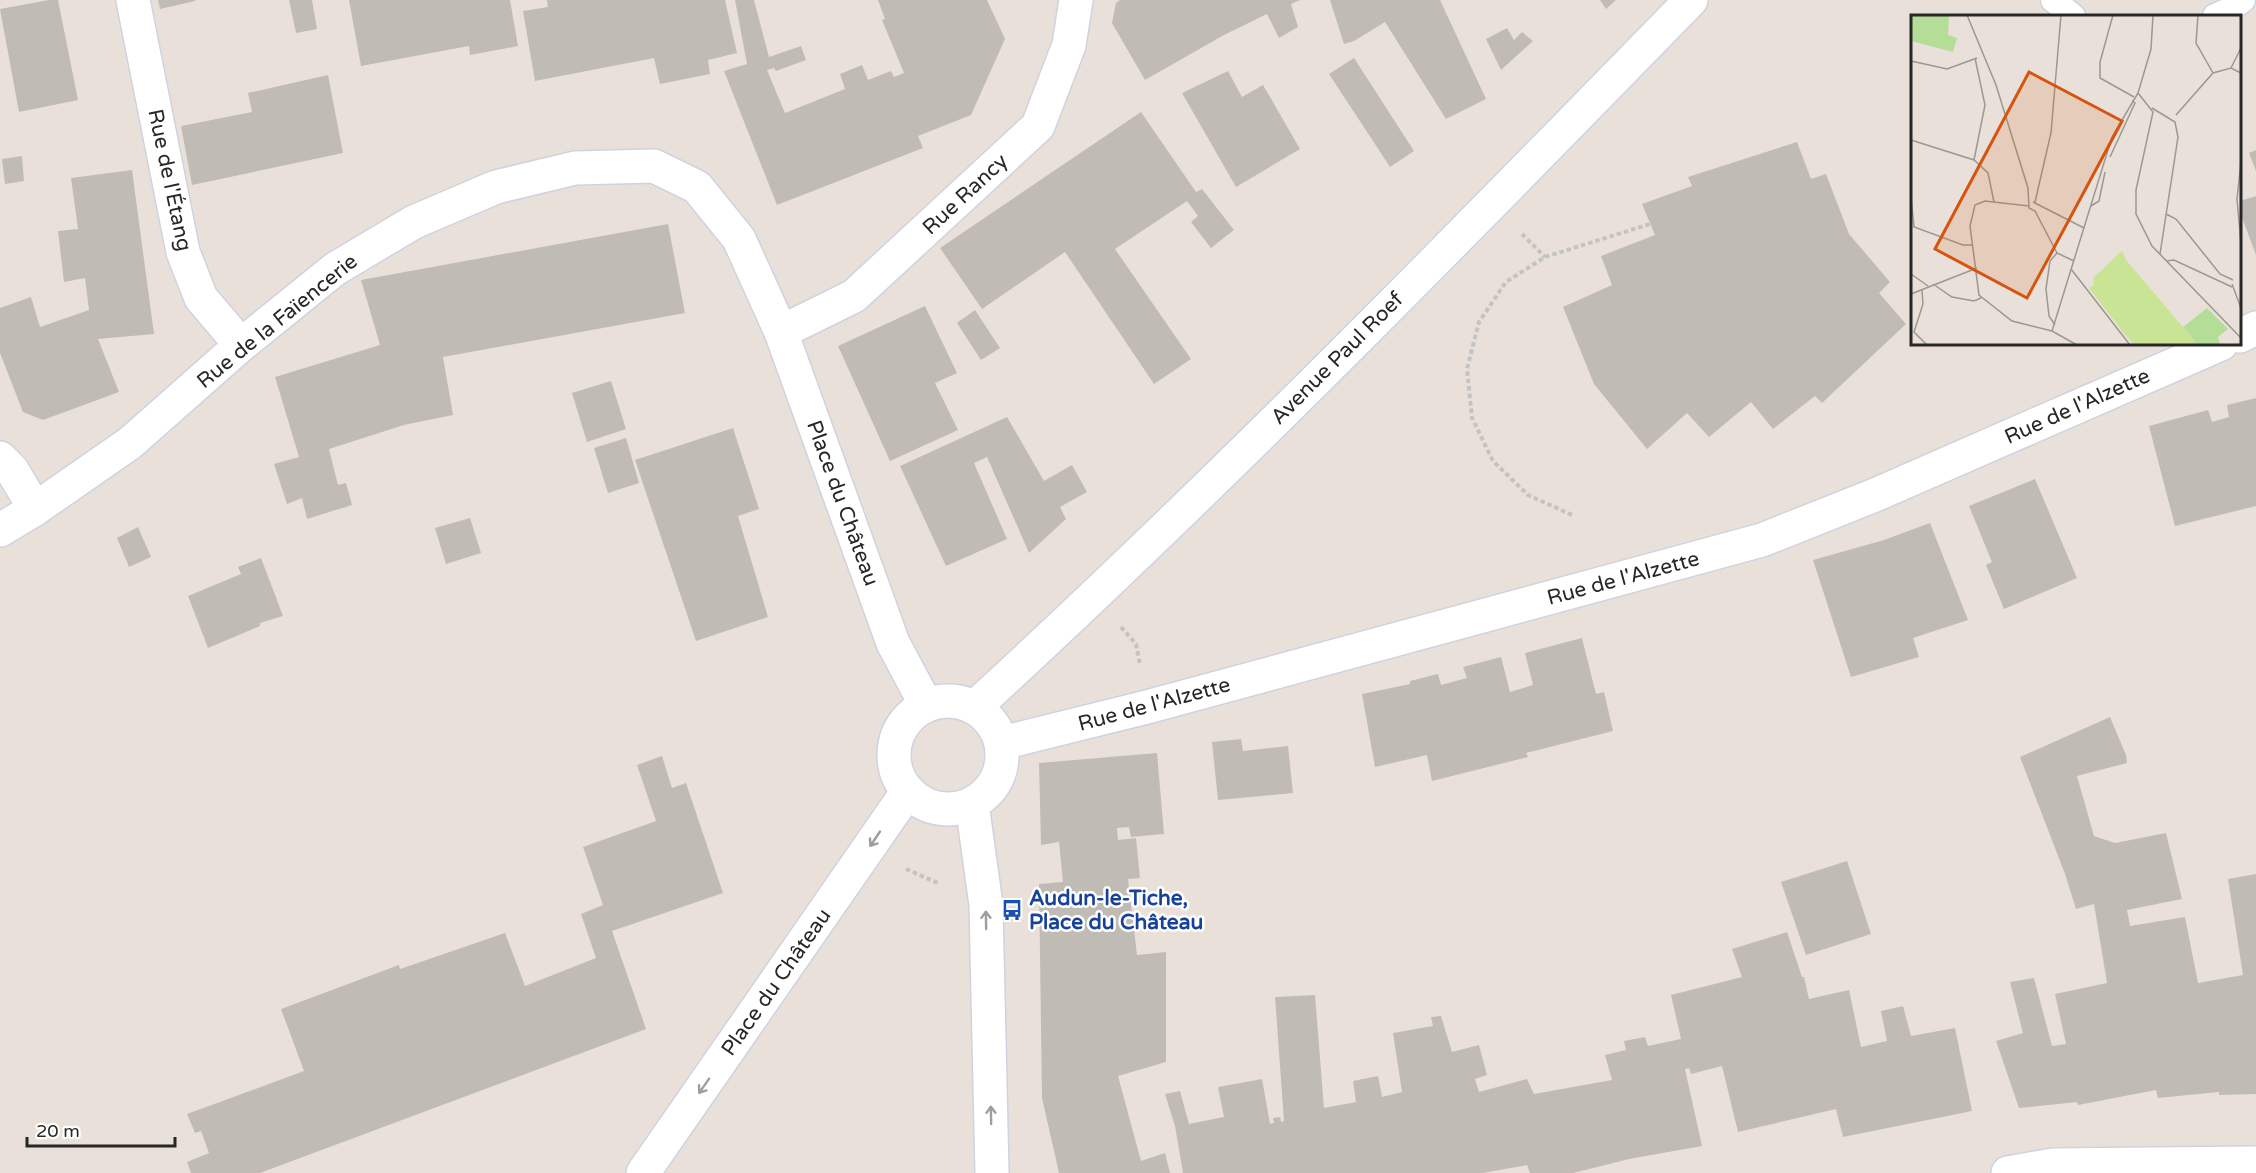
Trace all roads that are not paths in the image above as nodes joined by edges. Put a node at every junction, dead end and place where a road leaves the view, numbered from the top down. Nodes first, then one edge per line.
1 (134, 0) edge
2 (1076, 0) edge
3 (1691, 0) edge
4 (2053, 0) edge
5 (2243, 0) edge
6 (2072, 15) edge
7 (2217, 15) edge
8 (2256, 328) edge
9 (781, 332) junction
10 (2241, 336) edge
11 (241, 345) junction
12 (2219, 345) edge
13 (0, 458) edge
14 (35, 509) junction
15 (0, 530) edge
16 (926, 705) junction
17 (975, 707) junction
18 (1002, 743) junction
19 (908, 791) junction
20 (972, 804) junction
21 (2256, 1163) edge
22 (643, 1173) edge
23 (992, 1173) edge
24 (2008, 1173) edge

1 - 11 street, Rue de l'Étang
2 - 9 street, Rue Rancy
3 - 17 street, Avenue Paul Roef
4 - 6 lane
5 - 7 lane
8 - 10 street
9 - 11 street, Rue de la Faïencerie
9 - 16 street, Place du Château
11 - 14 street, Rue de la Faïencerie
12 - 18 street, Rue de l'Alzette
13 - 14 street
14 - 15 street, Rue de la Faïencerie
16 - 17 street
16 - 19 street
17 - 18 street
18 - 20 street
19 - 20 street
19 -> 22 street, Place du Château
23 -> 20 street
21 - 24 street

